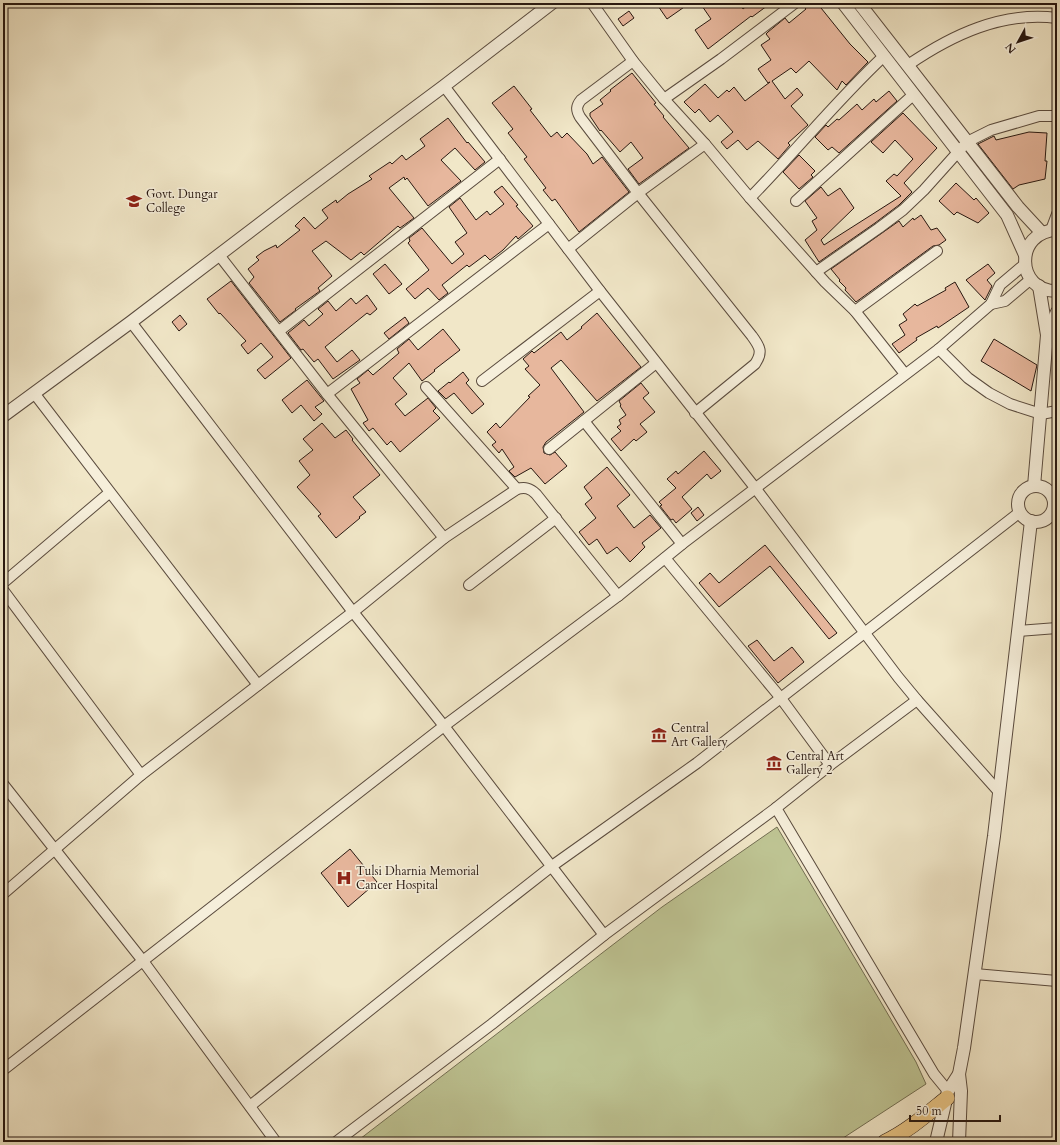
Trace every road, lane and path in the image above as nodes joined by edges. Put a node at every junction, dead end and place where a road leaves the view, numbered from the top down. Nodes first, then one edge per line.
1 (552, 3) edge
2 (592, 3) edge
3 (795, 3) edge
4 (843, 3) edge
5 (859, 3) edge
6 (1057, 18) edge
7 (884, 56) junction
8 (633, 61) junction
9 (908, 65) junction
10 (444, 86) junction
11 (913, 95) junction
12 (664, 99) junction
13 (1057, 116) edge
14 (968, 142) junction
15 (705, 144) junction
16 (958, 153) junction
17 (500, 159) junction
18 (638, 193) junction
19 (750, 198) junction
20 (796, 201) dead end
21 (1057, 214) edge
22 (549, 224) junction
23 (1050, 231) edge
24 (568, 249) junction
25 (937, 251) dead end
26 (219, 255) junction
27 (1025, 259) junction
28 (816, 272) junction
29 (1035, 283) junction
30 (600, 291) junction
31 (1057, 291) edge
32 (991, 304) junction
33 (855, 311) junction
34 (1057, 312) edge
35 (131, 322) junction
36 (279, 331) junction
37 (1047, 335) junction
38 (939, 349) junction
39 (656, 363) junction
40 (905, 374) junction
41 (482, 381) dead end
42 (426, 387) dead end
43 (34, 393) junction
44 (328, 394) junction
45 (1057, 411) edge
46 (695, 413) junction
47 (1041, 414) junction
48 (3, 416) edge
49 (584, 421) junction
50 (549, 449) dead end
51 (1034, 486) junction
52 (517, 488) junction
53 (756, 490) junction
54 (110, 492) junction
55 (1055, 496) edge
56 (1020, 512) junction
57 (556, 518) junction
58 (1031, 521) junction
59 (444, 538) junction
60 (682, 544) junction
61 (665, 558) junction
62 (3, 583) edge
63 (468, 585) dead end
64 (3, 590) edge
65 (618, 596) junction
66 (353, 612) junction
67 (1057, 628) edge
68 (1018, 631) junction
69 (865, 632) junction
70 (258, 685) junction
71 (780, 697) junction
72 (917, 700) junction
73 (444, 726) junction
74 (830, 765) junction
75 (142, 775) junction
76 (3, 784) edge
77 (999, 792) junction
78 (776, 808) junction
79 (54, 850) junction
80 (552, 866) junction
81 (3, 894) edge
82 (604, 935) junction
83 (143, 961) junction
84 (975, 974) junction
85 (1057, 981) edge
86 (3, 1070) edge
87 (959, 1074) junction
88 (948, 1095) junction
89 (250, 1106) junction
90 (276, 1142) edge
91 (336, 1142) edge
92 (885, 1142) edge
93 (936, 1142) edge
94 (959, 1142) edge

1 - 10 street
2 - 8 street
3 - 12 street
4 - 7 street
5 - 9 street
6 - 9 street
7 - 11 street
7 - 19 street
8 - 12 street
8 - 18 street
9 - 14 street
10 - 17 street
10 - 26 street
11 - 16 street
11 - 20 street
12 - 15 street
13 - 14 street
14 - 16 street
14 - 23 street
15 - 18 street
15 - 19 street
16 - 27 street
16 - 28 street
17 - 22 street
17 - 36 street
18 - 24 street
18 - 46 street
19 - 28 street
21 - 23 street
22 - 24 street
22 - 44 street
23 - 27 street
24 - 30 street
25 - 33 street
26 - 35 street
26 - 36 street
27 - 29 street
27 - 32 street
28 - 33 street
29 - 31 street
29 - 32 street
29 - 37 street
30 - 39 street
30 - 41 street
32 - 38 street
33 - 40 street
34 - 37 street
35 - 43 street
35 - 66 street
36 - 44 street
37 - 47 street
38 - 40 street
38 - 47 street
39 - 46 street
39 - 49 street
40 - 53 street
42 - 52 street
43 - 48 street
43 - 54 street
44 - 59 street
45 - 47 street
46 - 53 street
47 - 51 street
49 - 50 street
49 - 60 street
51 - 55 street
51 - 56 street
52 - 57 street
52 - 59 street
53 - 60 street
53 - 69 street
54 - 62 street
54 - 70 street
55 - 58 street
56 - 58 street
56 - 69 street
57 - 63 street
57 - 65 street
58 - 68 street
59 - 66 street
60 - 61 street
61 - 65 street
61 - 71 street
64 - 75 street
65 - 73 street
66 - 70 street
66 - 73 street
67 - 68 street
68 - 77 street
69 - 71 street
69 - 72 street
70 - 75 street
71 - 74 street
71 - 80 street
72 - 74 street
72 - 77 street
73 - 80 street
73 - 83 street
74 - 78 street
75 - 79 street
76 - 79 street
77 - 84 street
78 - 82 street
78 - 88 street
79 - 81 street
79 - 83 street
80 - 82 street
80 - 89 street
82 - 91 street
83 - 86 street
83 - 89 street
84 - 85 street
84 - 87 street
87 - 88 street
87 - 94 street
88 - 92 main road
88 - 93 street
89 - 90 street

